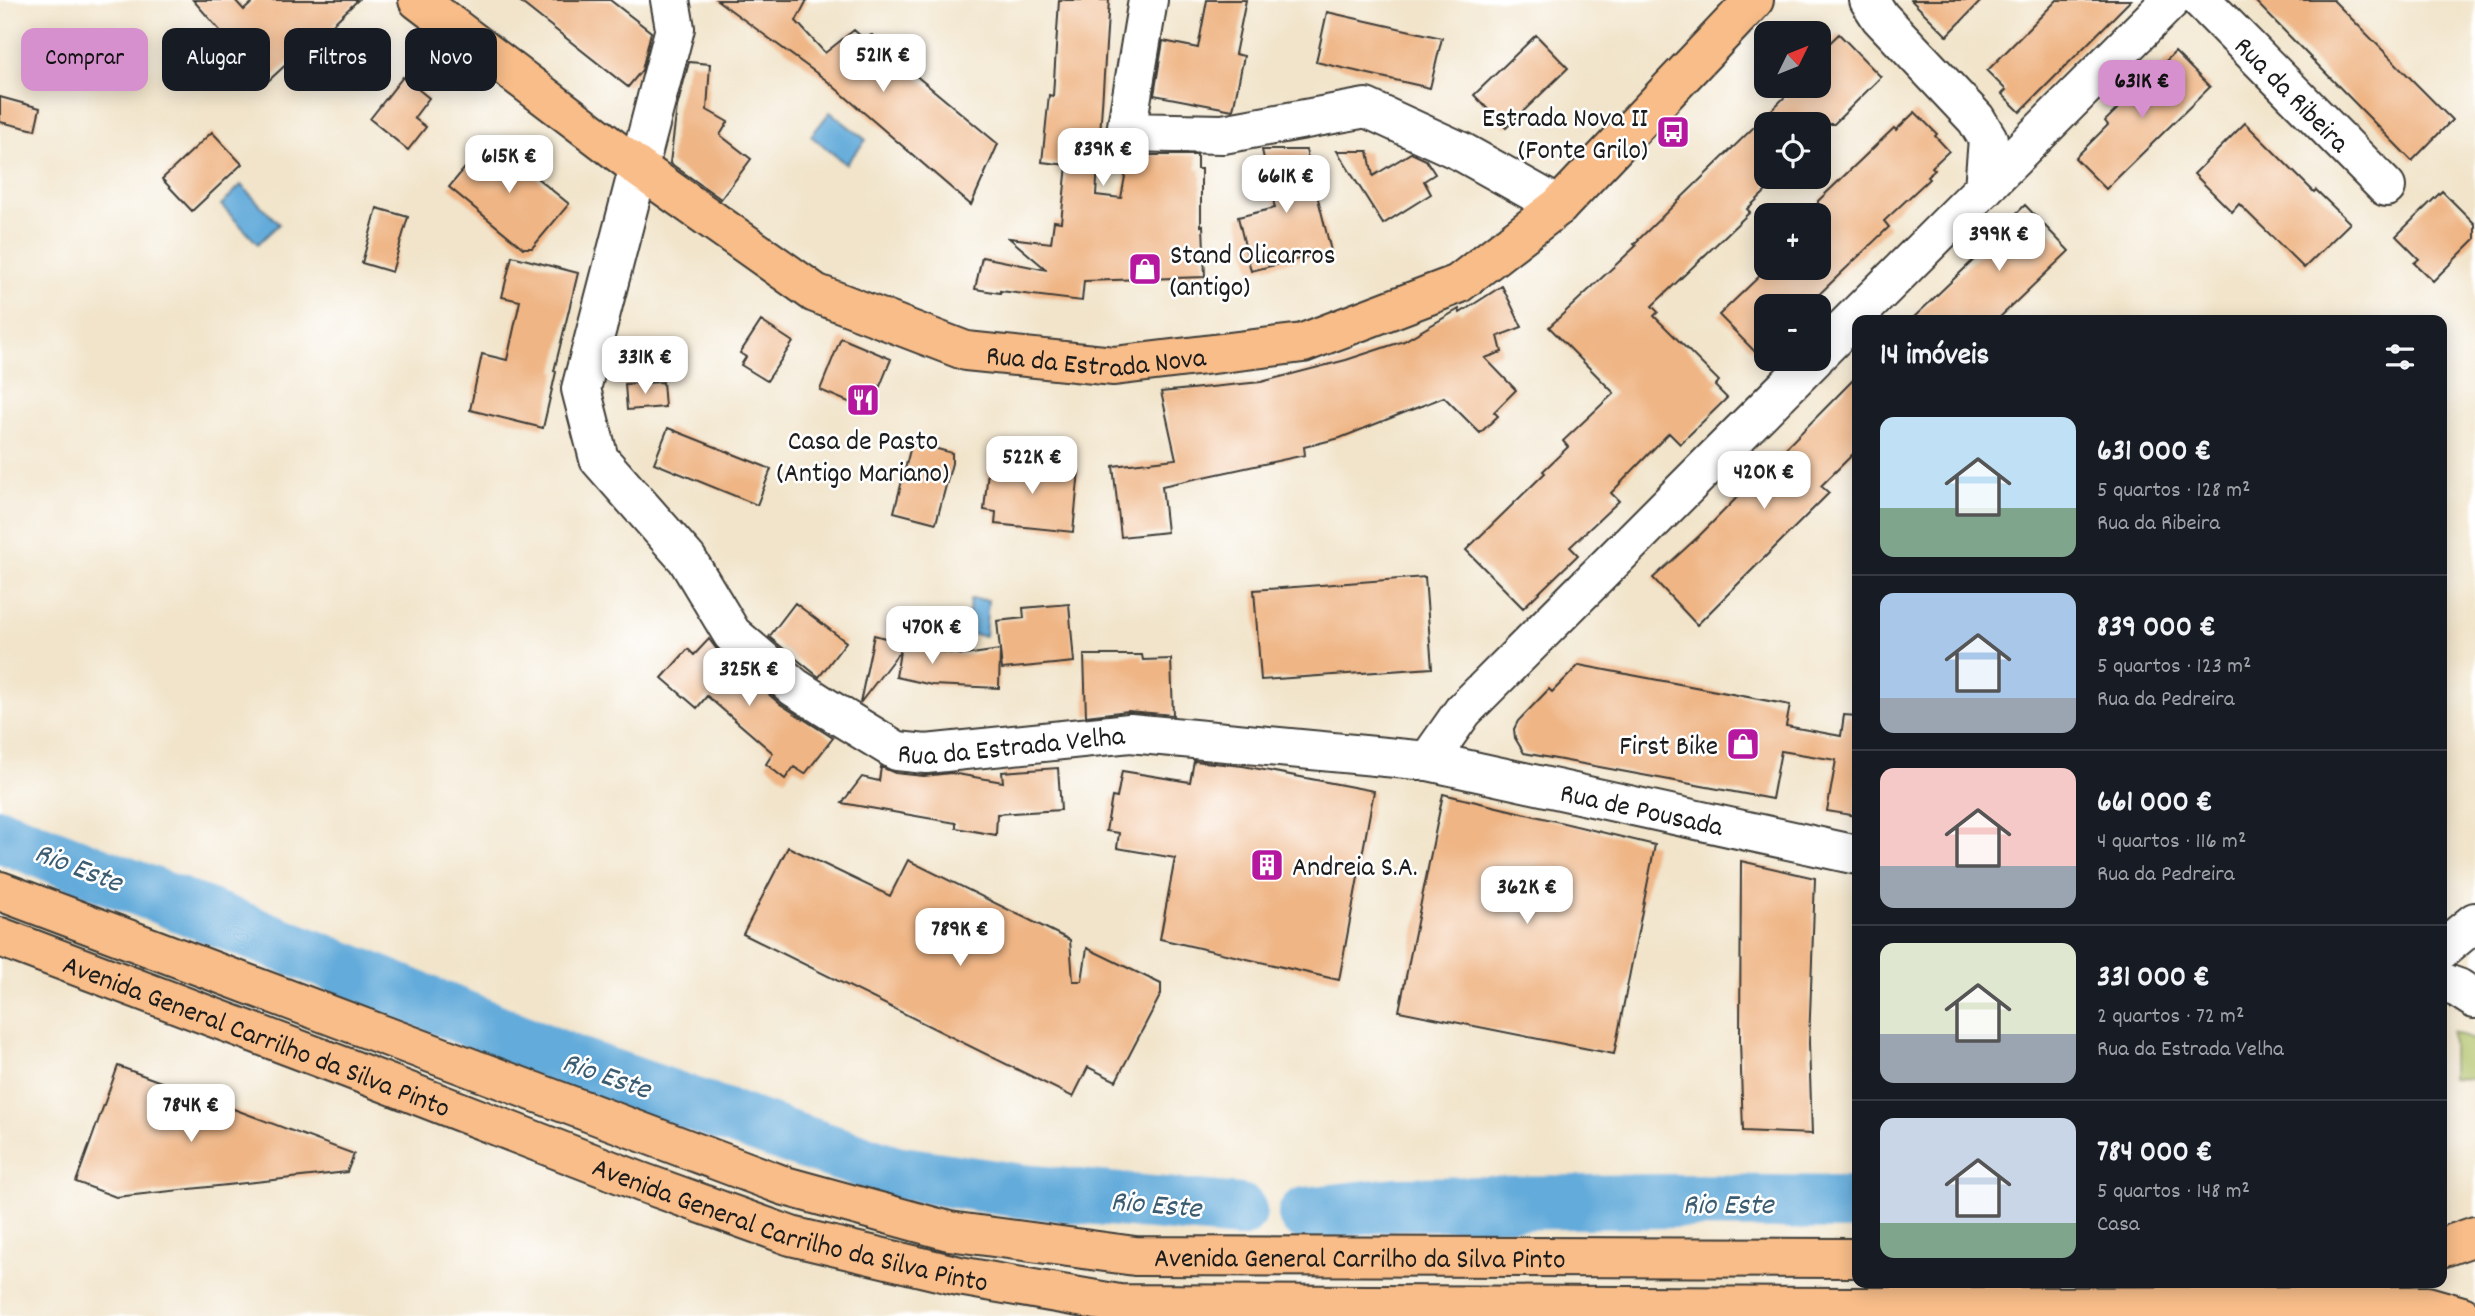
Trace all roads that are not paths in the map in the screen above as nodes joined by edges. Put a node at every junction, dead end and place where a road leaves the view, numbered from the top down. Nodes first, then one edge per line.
1 (418, 0) edge
2 (670, 0) edge
3 (1148, 0) edge
4 (1754, 0) edge
5 (2171, 0) edge
6 (2201, 0) edge
7 (1868, 6) edge
8 (640, 169) junction
9 (2386, 187) dead end
10 (1984, 188) junction
11 (1559, 206) junction
12 (1858, 315) edge
13 (1852, 321) edge
14 (1831, 342) edge
15 (1802, 371) edge
16 (1428, 761) junction
17 (1852, 854) edge
18 (0, 891) edge
19 (2475, 922) edge
20 (0, 937) edge
21 (2447, 945) edge
22 (2447, 984) edge
23 (2475, 999) edge
24 (2475, 1236) edge
25 (2447, 1246) edge
26 (1852, 1258) edge
27 (1764, 1311) edge
28 (1855, 1311) edge
29 (2462, 1316) edge

1 - 8 main road, Rua da Estrada Nova
2 - 8 street, Rua da Estrada Velha
3 - 11 street
4 - 11 main road, Rua da Estrada Nova
5 - 10 street
6 - 9 street, Rua da Ribeira
7 - 10 street
8 - 11 main road, Rua da Estrada Nova
8 - 16 street, Rua da Estrada Velha
10 - 12 street
13 - 14 street
15 - 16 street
16 - 17 street, Rua de Pousada
18 - 26 main road, Avenida General Carrilho da Silva Pinto
19 - 21 street
20 - 27 main road, Avenida General Carrilho da Silva Pinto
22 - 23 street
24 - 25 main road
27 - 28 main road, Avenida General Carrilho da Silva Pinto
28 - 29 main road, Avenida General Carrilho da Silva Pinto

